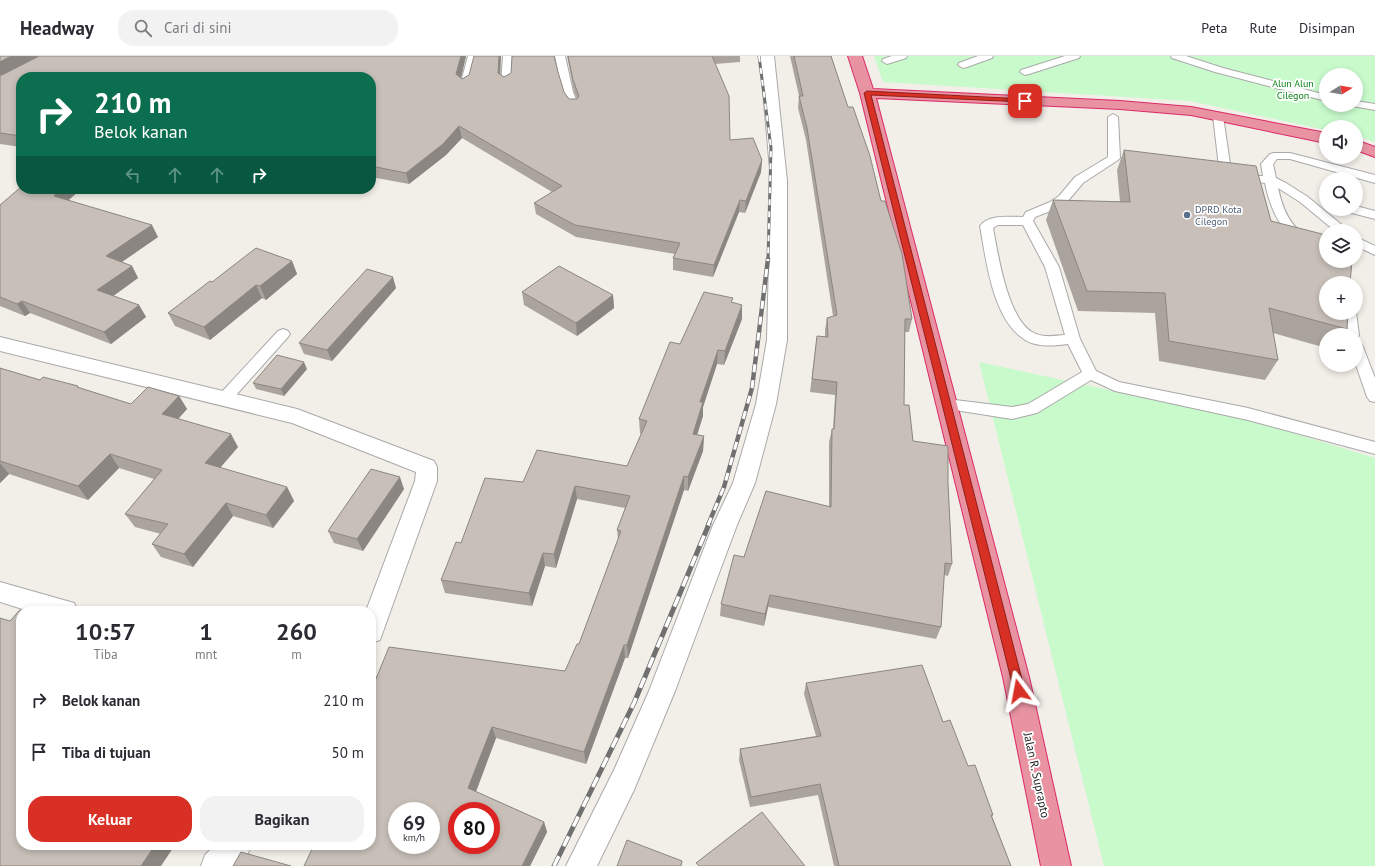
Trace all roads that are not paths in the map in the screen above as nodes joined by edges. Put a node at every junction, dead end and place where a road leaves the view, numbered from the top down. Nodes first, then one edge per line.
1 (473, 56) edge
2 (508, 56) edge
3 (560, 56) edge
4 (767, 56) edge
5 (855, 56) edge
6 (902, 56) edge
7 (988, 56) edge
8 (1075, 56) edge
9 (1176, 56) edge
10 (887, 61) dead end
11 (963, 65) dead end
12 (1025, 72) dead end
13 (506, 84) edge
14 (465, 86) edge
15 (867, 93) junction
16 (1319, 96) edge
17 (1363, 105) edge
18 (574, 107) edge
19 (1375, 107) edge
20 (1113, 116) dead end
21 (1218, 116) junction
22 (1319, 137) edge
23 (1363, 148) edge
24 (1375, 152) edge
25 (1114, 158) junction
26 (1129, 160) edge
27 (1203, 169) edge
28 (1225, 171) junction
29 (1269, 179) junction
30 (1375, 179) edge
31 (1298, 196) junction
32 (1319, 201) edge
33 (1363, 212) edge
34 (1375, 215) edge
35 (1028, 221) junction
36 (1334, 224) edge
37 (1363, 246) edge
38 (1319, 249) edge
39 (1375, 251) edge
40 (283, 334) dead end
41 (1073, 340) junction
42 (0, 344) edge
43 (1363, 366) edge
44 (1090, 374) junction
45 (1375, 398) edge
46 (224, 399) junction
47 (946, 404) junction
48 (1375, 448) edge
49 (0, 592) edge
50 (48, 606) edge
51 (376, 618) edge
52 (231, 850) edge
53 (216, 866) edge
54 (581, 866) edge
55 (1056, 866) edge

1 - 14 lane
2 - 13 lane
3 - 18 lane
4 - 54 street
5 - 15 highway, Jalan R. Suprapto
6 - 10 lane
7 - 11 lane
8 - 12 lane
9 - 16 lane
15 - 21 highway
15 - 47 highway, Jalan R. Suprapto
17 - 19 lane
20 - 25 lane
21 - 22 highway
21 - 28 lane
23 - 24 highway
25 - 26 lane
25 - 35 lane
27 - 28 lane
28 - 29 lane
29 - 30 lane
29 - 31 lane
29 - 38 lane
31 - 32 lane
31 - 36 lane
33 - 34 lane
35 - 41 lane
35 - 41 lane
37 - 39 lane
40 - 46 lane
41 - 44 lane
42 - 46 street
43 - 45 lane
44 - 47 lane
44 - 48 lane
46 - 51 street
47 - 55 highway, Jalan R. Suprapto
49 - 50 street
52 - 53 street

